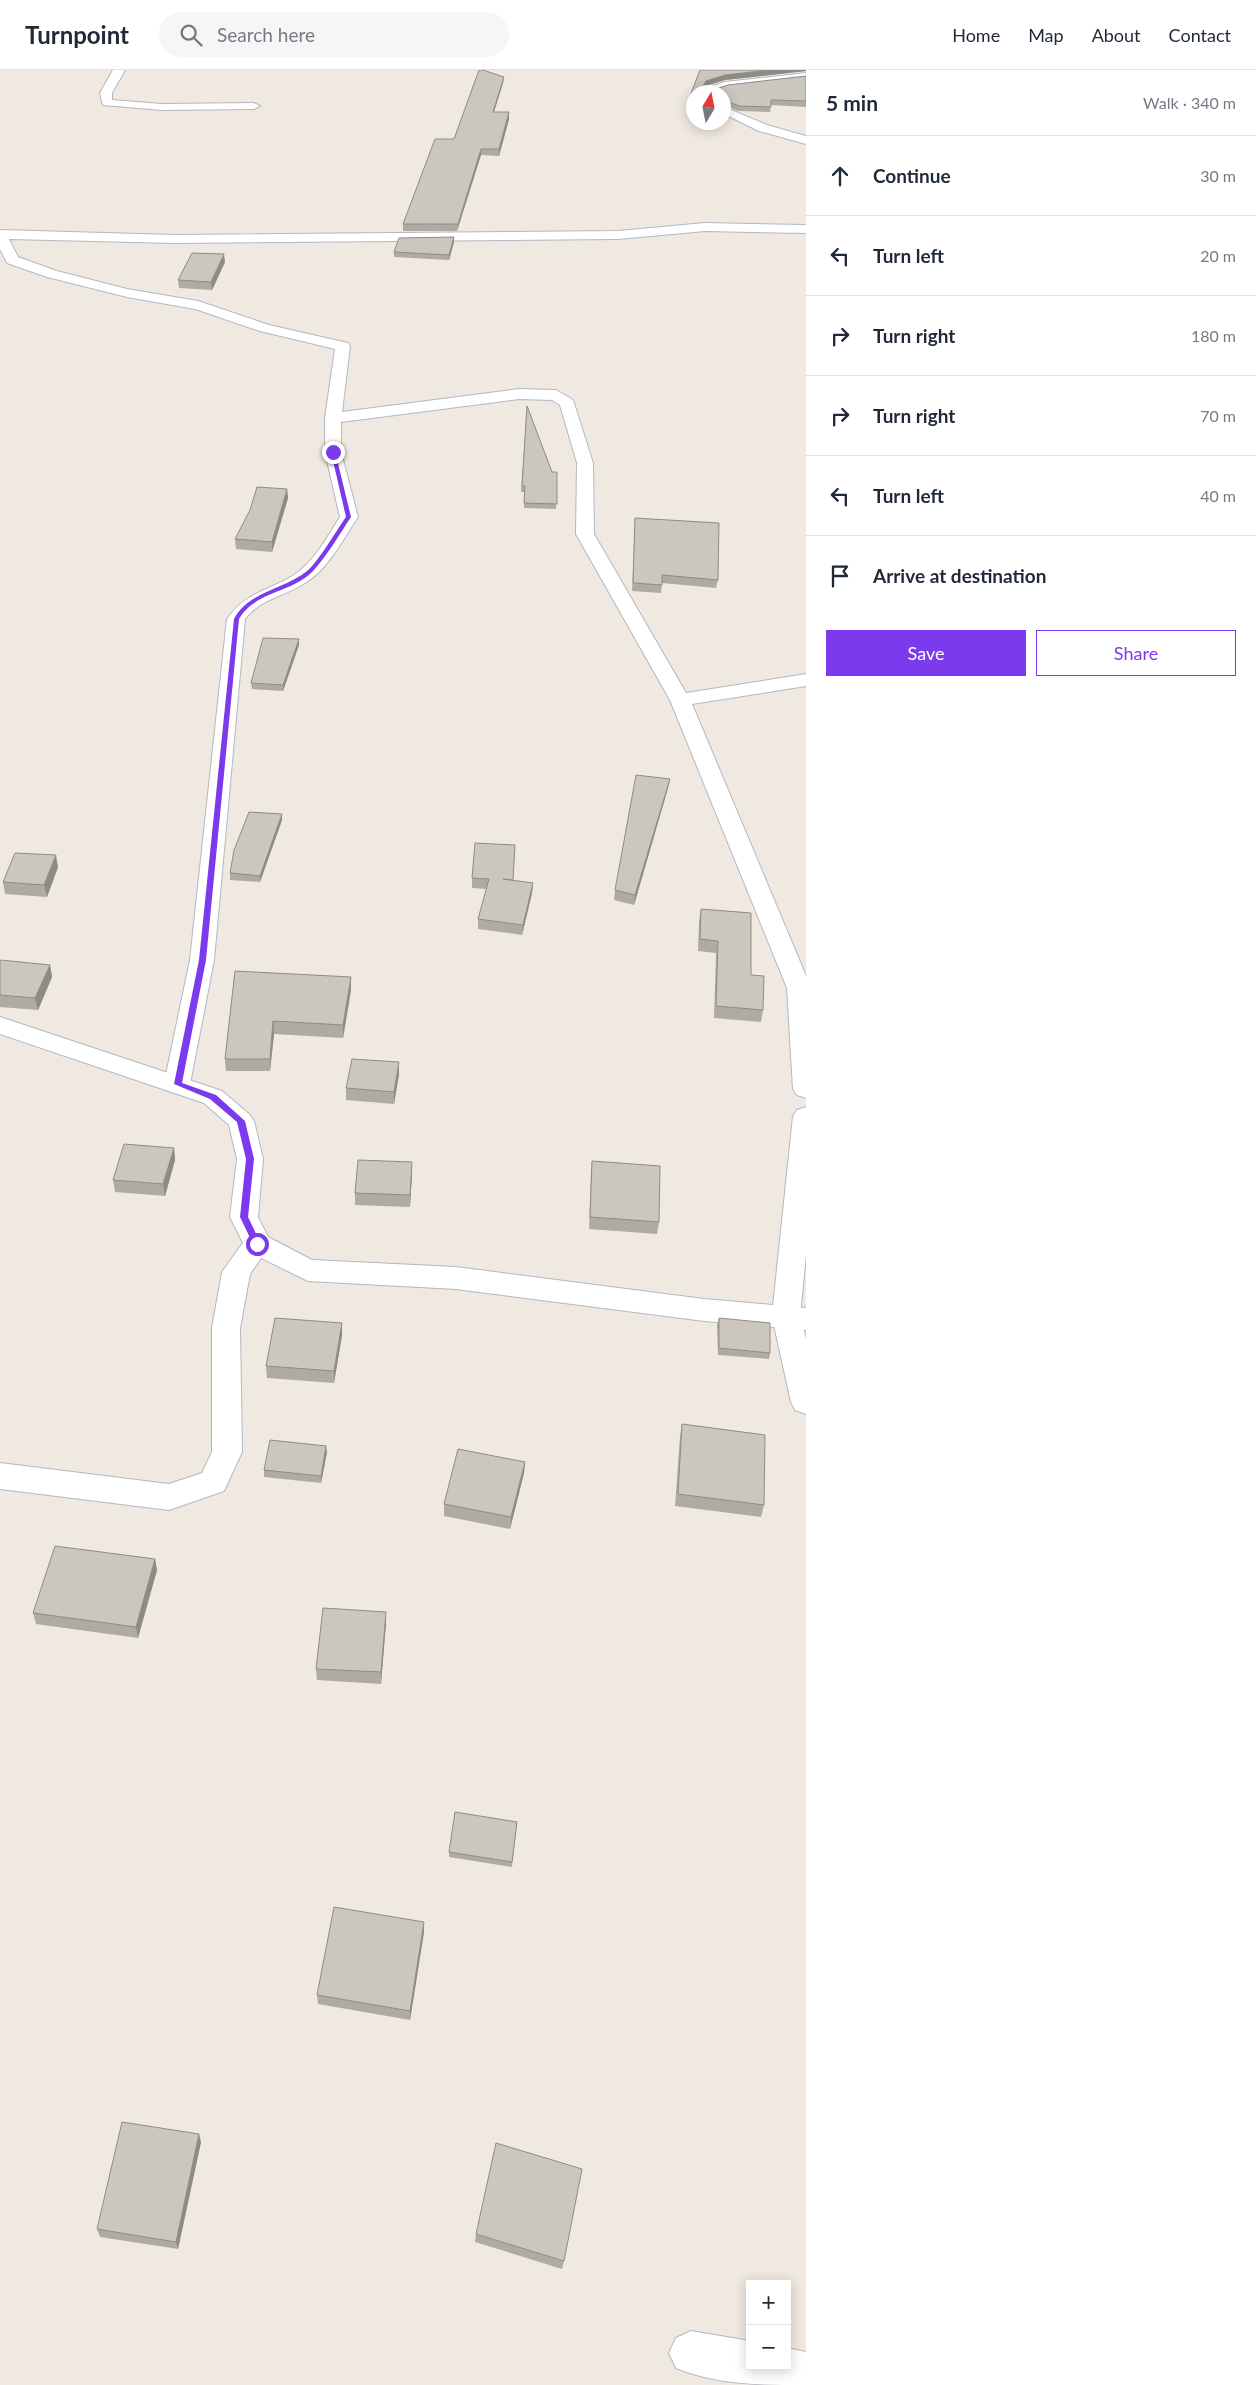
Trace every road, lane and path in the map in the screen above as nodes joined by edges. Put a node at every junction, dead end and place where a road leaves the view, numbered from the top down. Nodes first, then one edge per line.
1 (119, 70) edge
2 (806, 76) edge
3 (724, 85) edge
4 (254, 106) dead end
5 (731, 113) edge
6 (806, 140) edge
7 (806, 229) edge
8 (1, 234) edge
9 (333, 418) junction
10 (806, 680) edge
11 (680, 700) junction
12 (0, 1025) edge
13 (178, 1084) junction
14 (806, 1089) edge
15 (806, 1116) edge
16 (257, 1244) junction
17 (796, 1318) edge
18 (806, 1402) edge
19 (0, 1476) edge
20 (691, 2353) dead end
21 (746, 2363) edge
22 (786, 2370) edge
23 (806, 2374) edge

1 - 4 street
2 - 3 street
5 - 6 street
7 - 8 street
8 - 9 street
9 - 11 street
9 - 13 street
10 - 11 street
11 - 14 street
12 - 13 street
13 - 16 street
15 - 17 street
16 - 17 street
16 - 19 street
17 - 18 street
20 - 21 street
22 - 23 street

